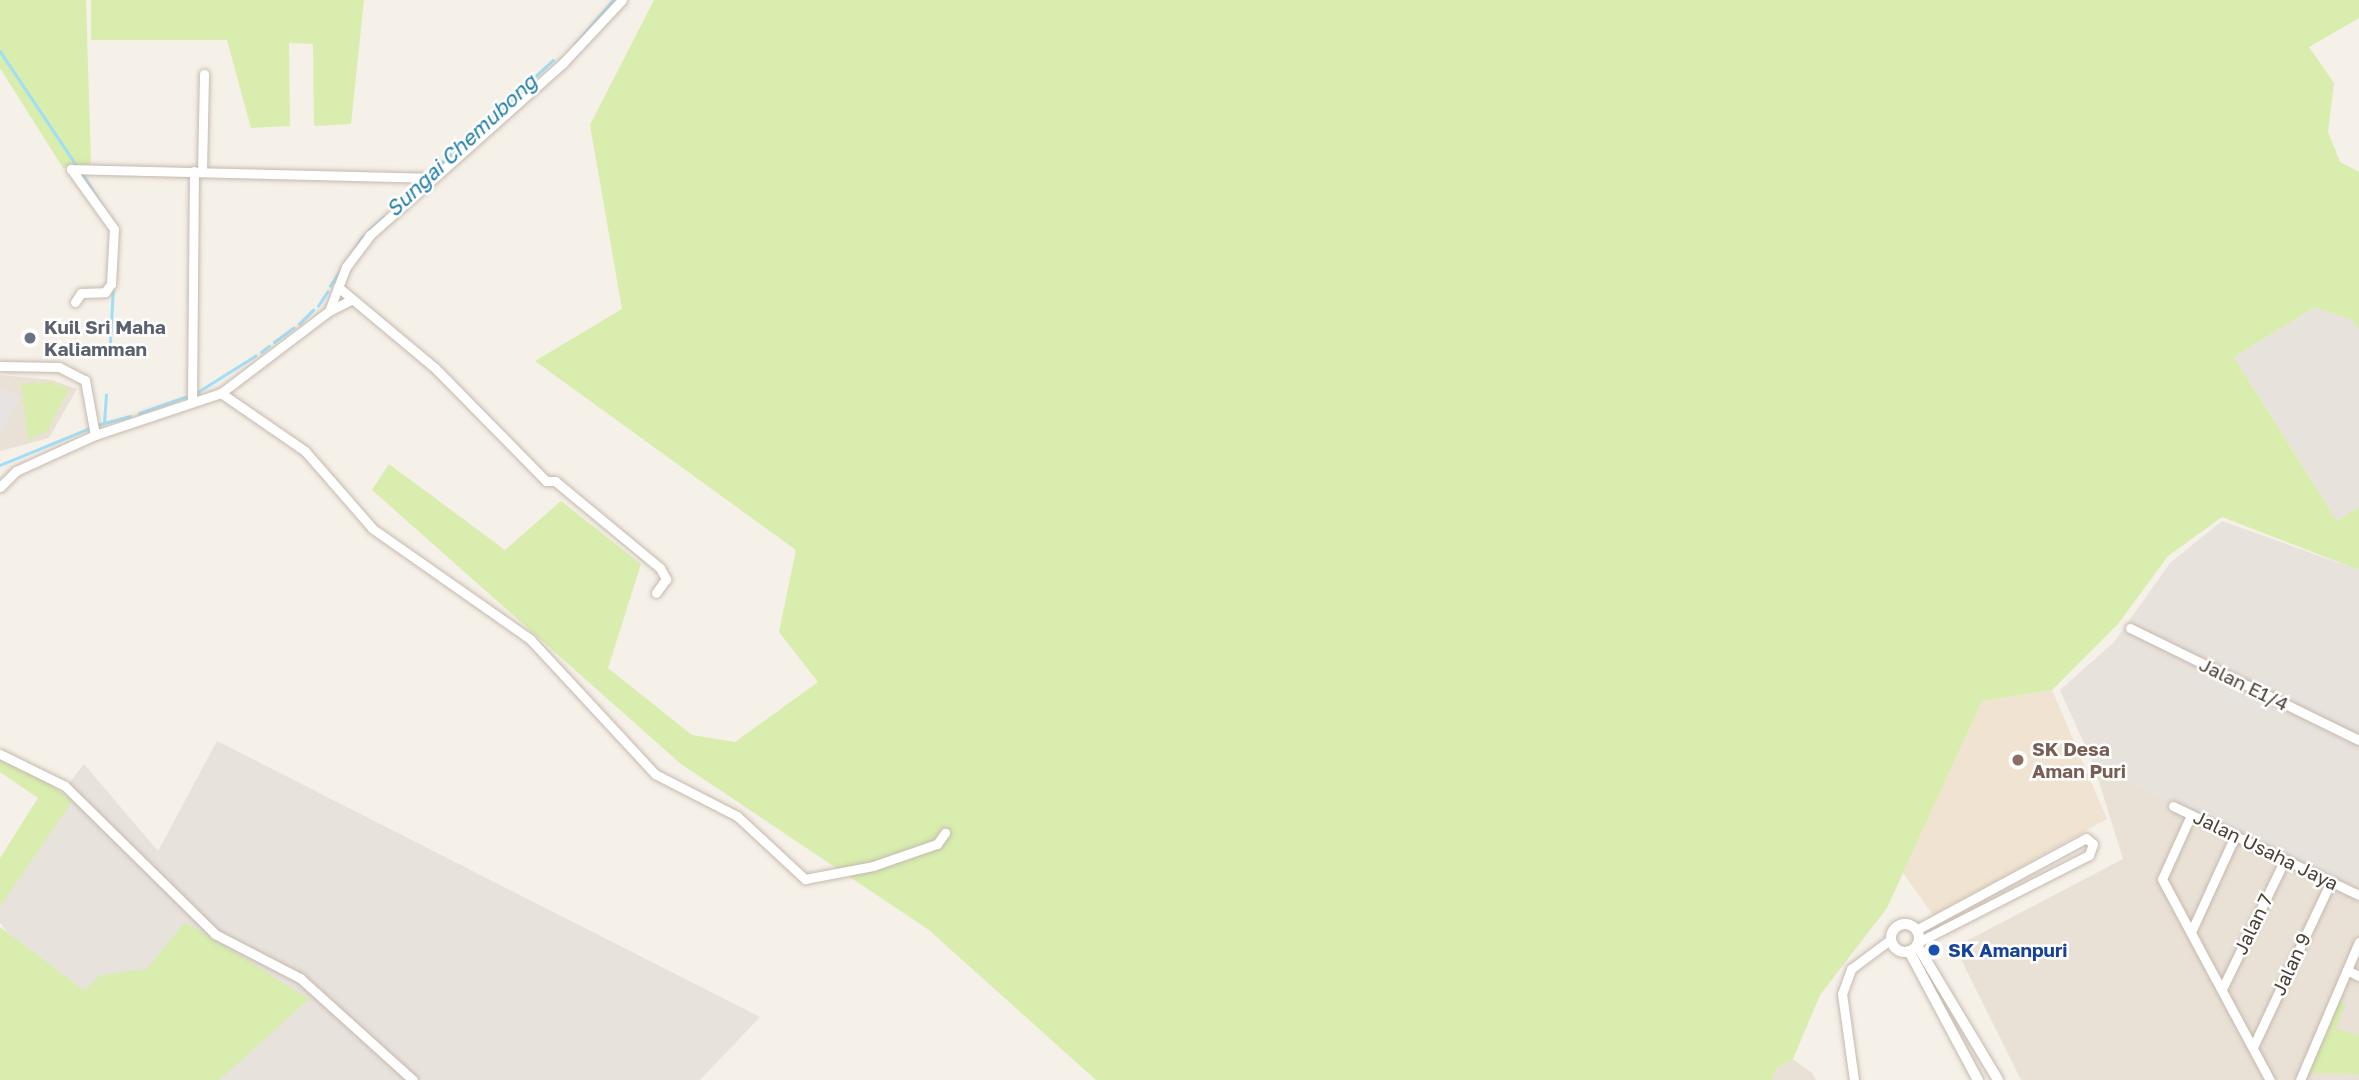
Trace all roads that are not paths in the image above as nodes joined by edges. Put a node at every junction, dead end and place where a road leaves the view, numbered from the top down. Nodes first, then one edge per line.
1 (622, 0) edge
2 (204, 74) dead end
3 (198, 171) junction
4 (430, 176) junction
5 (338, 287) junction
6 (351, 300) junction
7 (75, 302) dead end
8 (329, 311) junction
9 (0, 366) edge
10 (221, 393) junction
11 (192, 402) junction
12 (95, 434) junction
13 (0, 486) edge
14 (656, 593) dead end
15 (2130, 628) dead end
16 (2359, 740) edge
17 (0, 754) edge
18 (2173, 806) dead end
19 (2191, 814) junction
20 (945, 834) dead end
21 (2235, 836) junction
22 (2285, 859) junction
23 (2331, 881) junction
24 (2359, 895) edge
25 (1916, 930) junction
26 (2191, 932) junction
27 (1891, 939) junction
28 (2359, 942) edge
29 (1914, 946) junction
30 (2347, 970) junction
31 (2359, 976) edge
32 (2222, 989) junction
33 (2253, 1047) junction
34 (413, 1080) edge
35 (1854, 1080) edge
36 (1978, 1080) edge
37 (1998, 1080) edge
38 (2270, 1080) edge
39 (2300, 1080) edge

1 - 4 street
2 - 3 street
3 - 4 street
3 - 7 street
3 - 11 street
4 - 5 street
5 - 6 street
5 - 8 street
6 - 8 street
6 - 14 street
8 - 10 street
9 - 12 street
10 - 11 street
10 - 20 street
11 - 12 street
12 - 13 street
15 - 16 street, Jalan E1/4
17 - 34 street
18 - 19 street, Jalan Usaha Jaya
19 - 21 street, Jalan Usaha Jaya
19 - 26 street
21 - 22 street, Jalan Usaha Jaya
21 - 26 street
22 - 23 street, Jalan Usaha Jaya
22 - 32 street, Jalan 7
23 - 24 street, Jalan Usaha Jaya
23 - 33 street, Jalan 9
25 - 27 street
25 - 29 street
25 - 29 street
26 - 32 street
27 - 29 street
27 - 35 street
28 - 30 street
29 - 36 street
29 - 37 street
30 - 31 street
30 - 39 street
32 - 33 street
33 - 38 street

